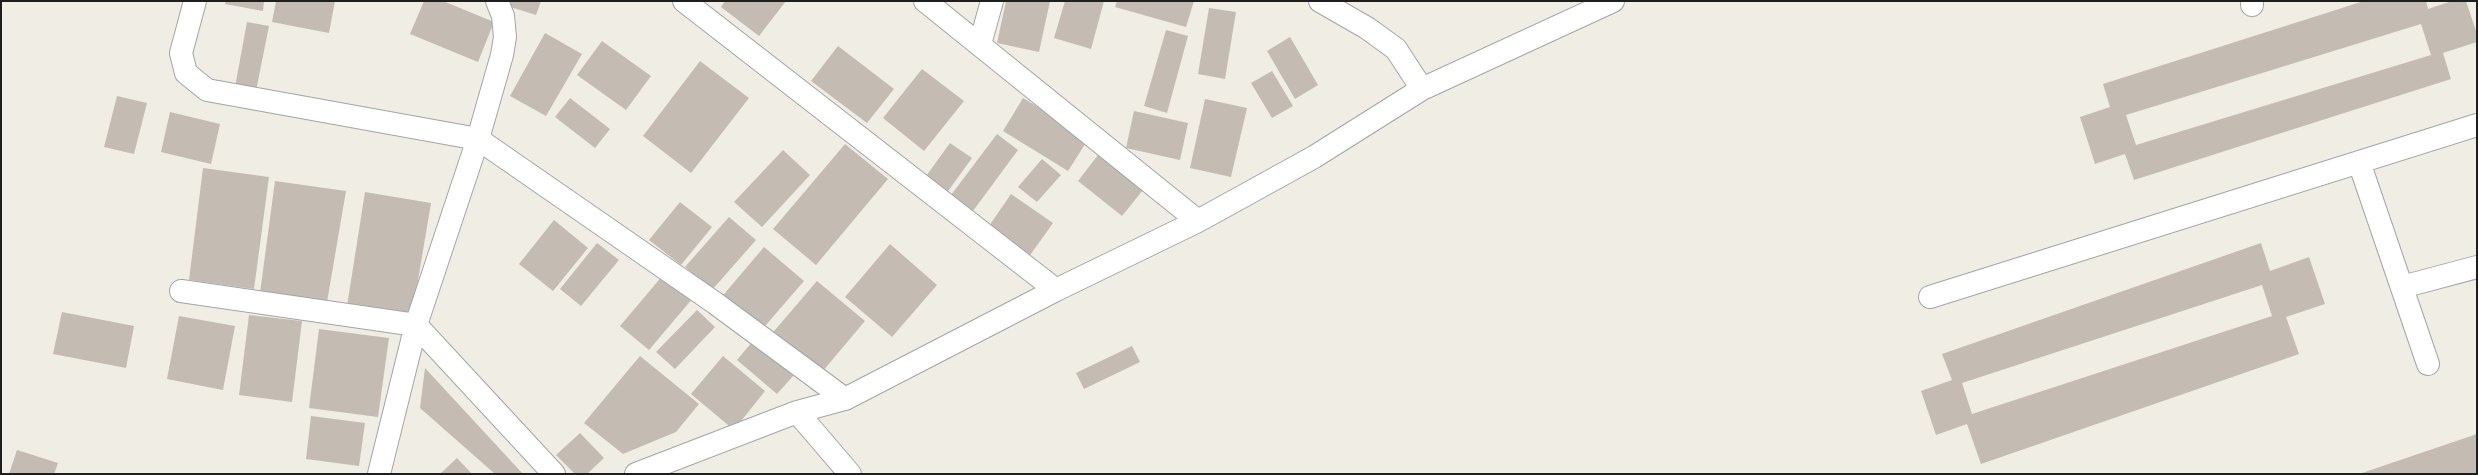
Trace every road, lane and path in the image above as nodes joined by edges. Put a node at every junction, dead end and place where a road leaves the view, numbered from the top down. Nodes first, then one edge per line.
1 (195, 1) edge
2 (497, 1) edge
3 (684, 1) edge
4 (925, 1) edge
5 (992, 1) edge
6 (1320, 1) edge
7 (1613, 1) edge
8 (980, 44) junction
9 (1422, 89) junction
10 (2477, 126) edge
11 (478, 139) junction
12 (2360, 162) junction
13 (1198, 222) junction
14 (2477, 266) edge
15 (2402, 287) junction
16 (1056, 290) junction
17 (181, 291) dead end
18 (1930, 297) dead end
19 (416, 325) junction
20 (2428, 364) dead end
21 (845, 399) junction
22 (797, 412) junction
23 (379, 474) edge
24 (554, 474) edge
25 (636, 474) edge
26 (850, 474) edge

1 - 11 street
2 - 11 street
3 - 16 street
4 - 8 street
5 - 8 street
6 - 9 street
7 - 9 street
8 - 13 street
9 - 13 street
10 - 12 street
11 - 19 street
11 - 21 street
12 - 15 street
12 - 18 street
13 - 16 street
14 - 15 street
15 - 20 street
16 - 21 street
17 - 19 street
19 - 23 street
19 - 24 street
21 - 22 street
22 - 25 street
22 - 26 street

